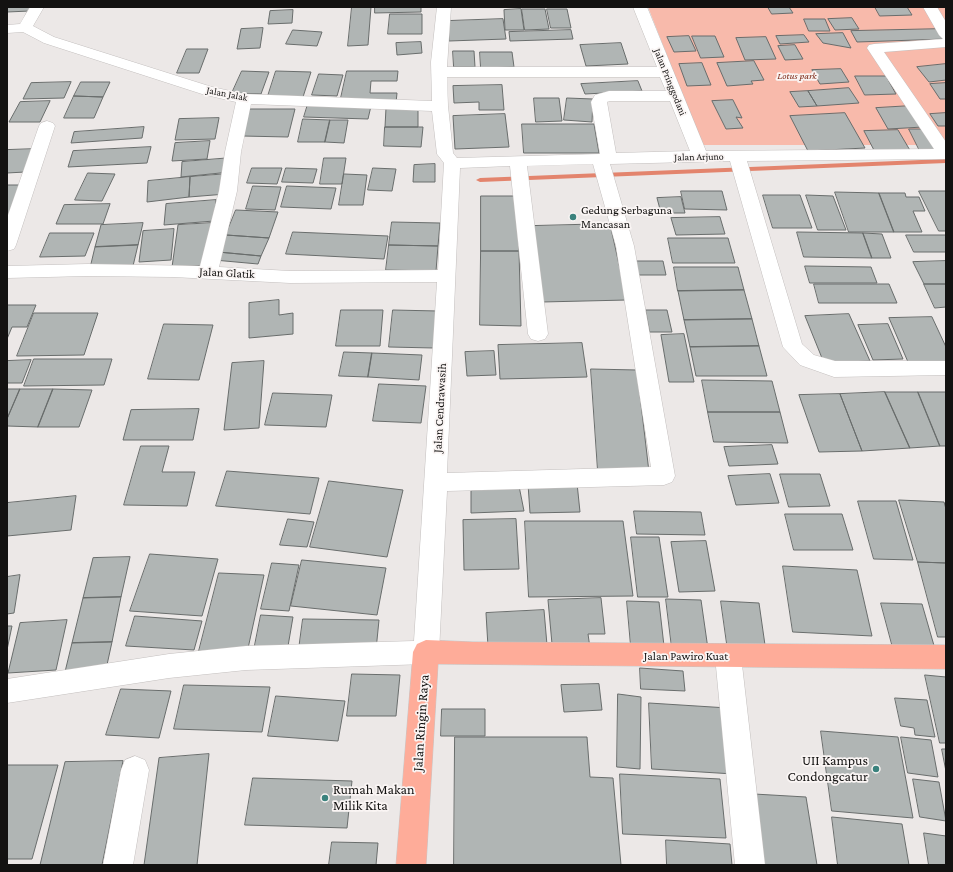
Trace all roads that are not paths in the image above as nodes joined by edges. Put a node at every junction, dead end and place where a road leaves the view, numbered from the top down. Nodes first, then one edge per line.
1 (36, 7) edge
2 (444, 7) edge
3 (640, 7) edge
4 (930, 7) edge
5 (25, 28) junction
6 (7, 29) edge
7 (946, 35) edge
8 (946, 42) edge
9 (440, 72) junction
10 (667, 72) junction
11 (676, 96) junction
12 (244, 99) junction
13 (440, 106) junction
14 (47, 126) dead end
15 (946, 154) edge
16 (700, 156) junction
17 (605, 159) junction
18 (518, 162) junction
19 (452, 163) junction
20 (738, 163) junction
21 (7, 245) edge
22 (7, 272) edge
23 (208, 272) junction
24 (447, 276) junction
25 (538, 334) dead end
26 (946, 368) edge
27 (436, 482) junction
28 (426, 652) junction
29 (728, 656) junction
30 (946, 657) edge
31 (7, 692) edge
32 (135, 770) dead end
33 (118, 865) edge
34 (411, 865) edge
35 (750, 865) edge

1 - 5 street
2 - 9 street
3 - 10 street, Jalan Pringgodani
4 - 7 street
5 - 6 street
5 - 12 street, Jalan Jalak
8 - 15 street
9 - 10 street
9 - 13 street
10 - 11 street, Jalan Pringgodani
11 - 16 street, Jalan Pringgodani
11 - 17 street
12 - 13 street, Jalan Jalak
12 - 23 street
13 - 19 street
14 - 21 street
15 - 20 street, Jalan Arjuno
16 - 17 street, Jalan Arjuno
16 - 20 street, Jalan Arjuno
17 - 18 street, Jalan Arjuno
17 - 27 street
18 - 19 street, Jalan Arjuno
18 - 25 street
19 - 24 street, Jalan Cendrawasih
20 - 26 street
22 - 23 street, Jalan Glatik
23 - 24 street, Jalan Glatik
24 - 27 street, Jalan Cendrawasih
27 - 28 street, Jalan Cendrawasih
28 - 29 main road, Jalan Pawiro Kuat
28 - 31 street
28 - 34 main road, Jalan Ringin Raya
29 - 30 main road, Jalan Pawiro Kuat
29 - 35 street
32 - 33 street

